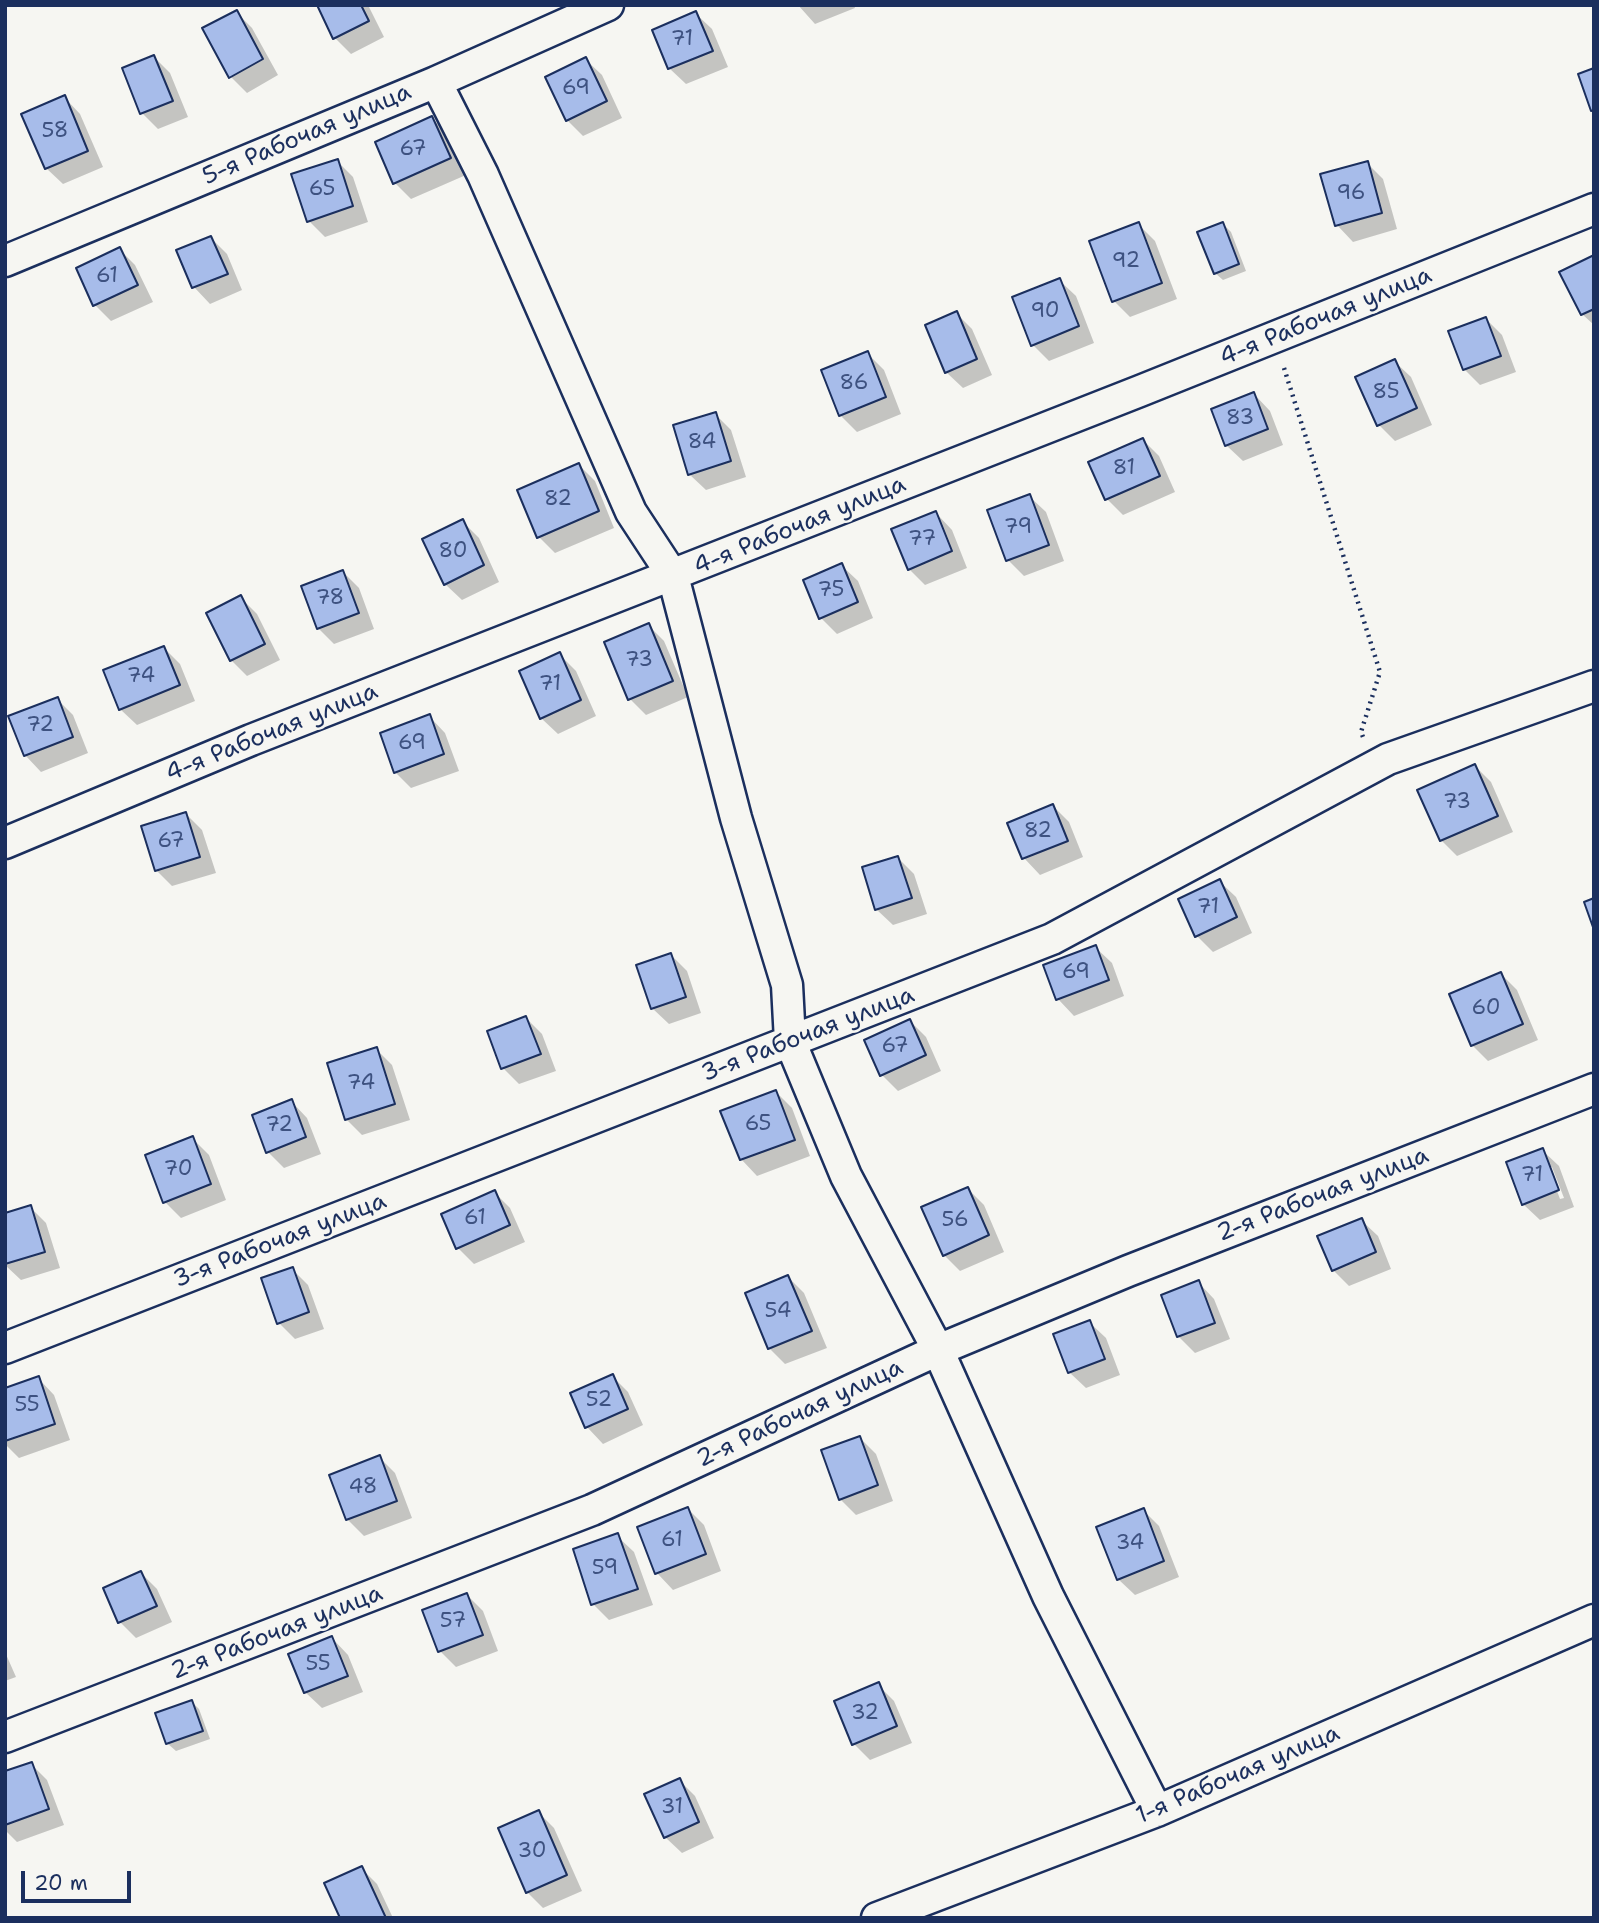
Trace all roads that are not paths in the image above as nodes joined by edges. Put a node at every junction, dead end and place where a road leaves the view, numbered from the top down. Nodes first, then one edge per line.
1 (608, 5) edge
2 (436, 82) junction
3 (1594, 209) edge
4 (5, 261) edge
5 (673, 576) junction
6 (1594, 686) edge
7 (5, 842) edge
8 (790, 1041) junction
9 (1594, 1089) edge
10 (5, 1348) edge
11 (938, 1350) junction
12 (1594, 1620) edge
13 (5, 1737) edge
14 (1157, 1811) junction
15 (877, 1918) edge

1 - 2 street, 5-я Рабочая улица
2 - 4 street, 5-я Рабочая улица
2 - 5 street
3 - 5 street, 4-я Рабочая улица
5 - 7 street, 4-я Рабочая улица
5 - 8 street
6 - 8 street, 3-я Рабочая улица
8 - 10 street, 3-я Рабочая улица
8 - 11 street
9 - 11 street, 2-я Рабочая улица
11 - 13 street, 2-я Рабочая улица
11 - 14 street
12 - 14 street, 1-я Рабочая улица
14 - 15 street, 1-я Рабочая улица

